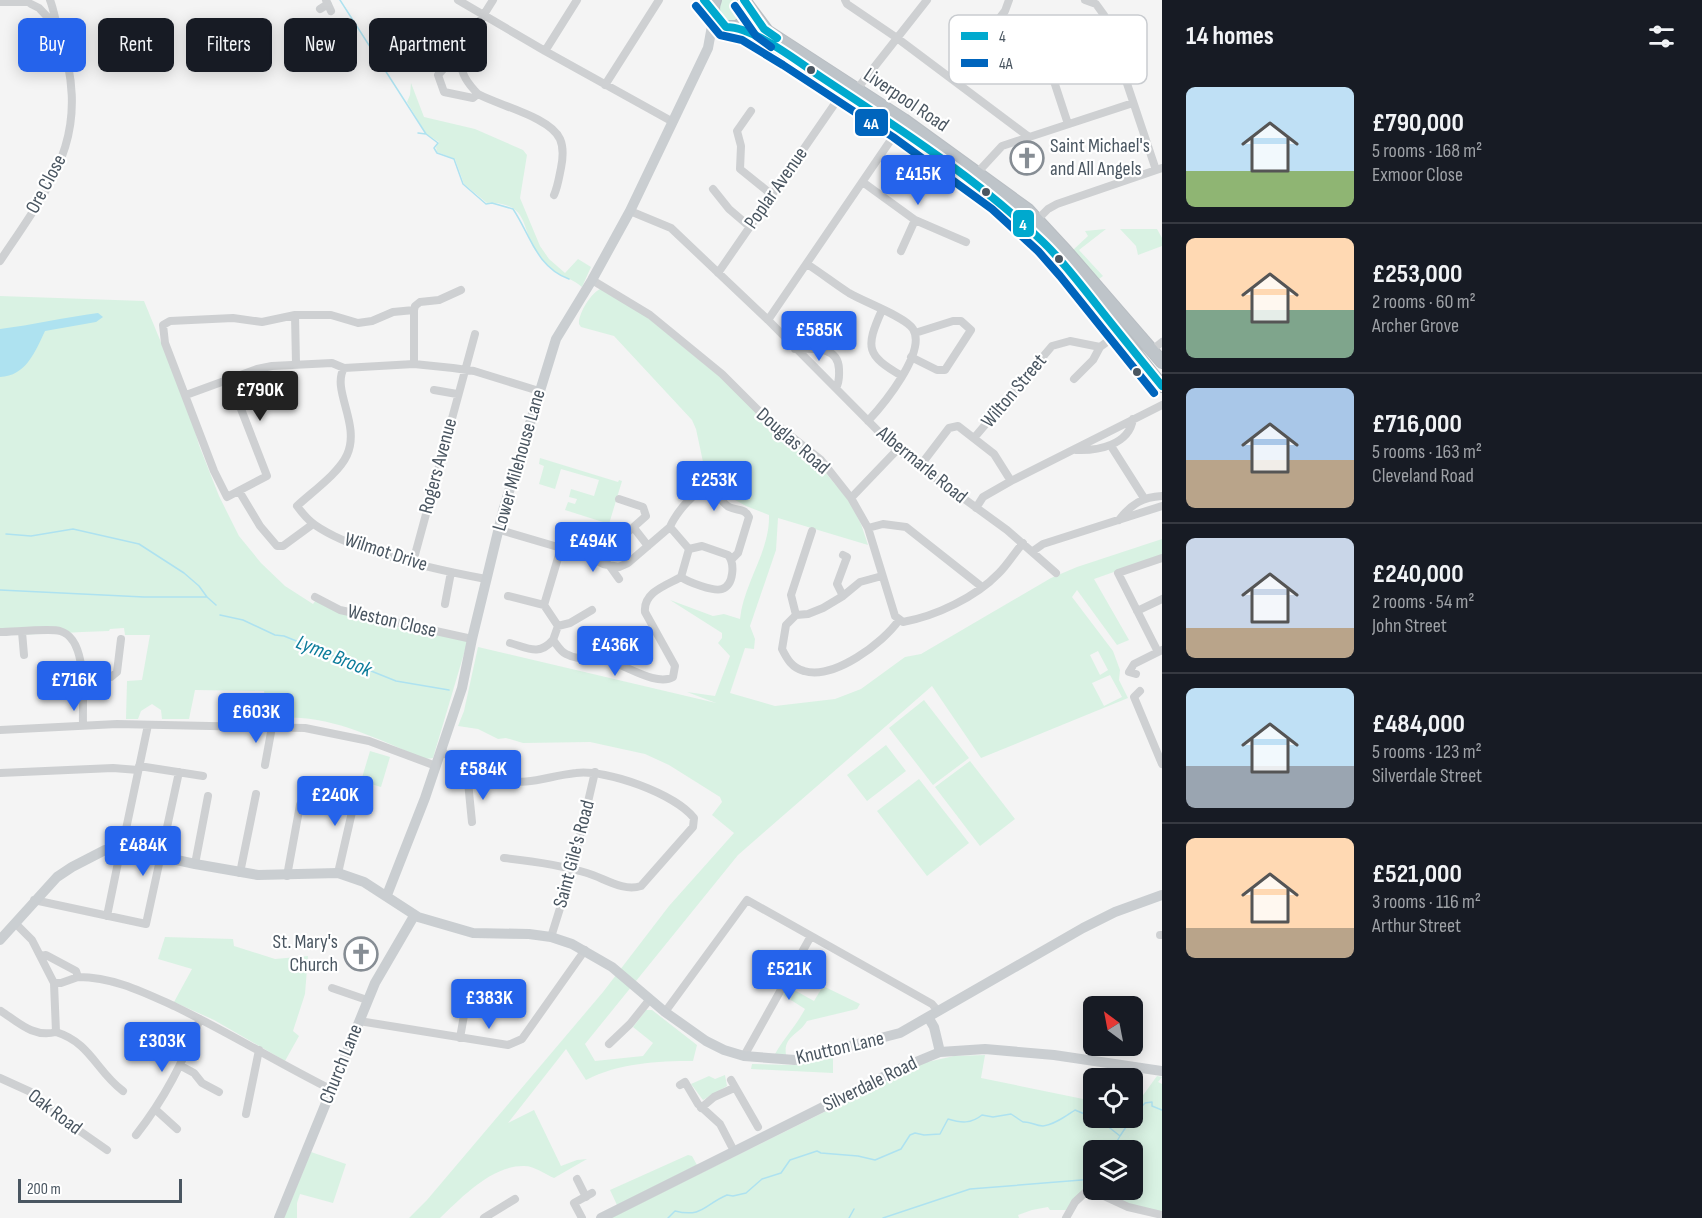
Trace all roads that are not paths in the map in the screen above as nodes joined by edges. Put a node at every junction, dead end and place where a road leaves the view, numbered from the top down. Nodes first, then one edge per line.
1 (45, 0) edge
2 (50, 0) edge
3 (458, 0) edge
4 (493, 0) edge
5 (577, 0) edge
6 (660, 0) edge
7 (845, 0) edge
8 (927, 0) edge
9 (1009, 0) edge
10 (1084, 0) edge
11 (1, 1) edge
12 (28, 2) edge
13 (745, 2) edge
14 (711, 6) edge
15 (484, 14) junction
16 (1002, 15) edge
17 (1104, 15) edge
18 (48, 18) edge
19 (55, 18) edge
20 (482, 18) edge
21 (734, 27) junction
22 (897, 38) junction
23 (708, 48) junction
24 (545, 51) junction
25 (70, 72) edge
26 (441, 72) edge
27 (464, 72) edge
28 (949, 76) edge
29 (960, 84) edge
30 (1055, 84) edge
31 (1127, 84) edge
32 (605, 85) junction
33 (854, 93) junction
34 (478, 94) junction
35 (1133, 103) junction
36 (751, 111) dead end
37 (672, 122) junction
38 (1068, 124) junction
39 (899, 128) junction
40 (1029, 137) junction
41 (1159, 169) edge
42 (978, 172) junction
43 (864, 183) junction
44 (713, 189) dead end
45 (771, 194) junction
46 (554, 195) dead end
47 (630, 211) junction
48 (915, 220) junction
49 (1032, 223) junction
50 (750, 226) junction
51 (966, 242) dead end
52 (901, 251) dead end
53 (0, 261) edge
54 (807, 264) junction
55 (718, 273) junction
56 (592, 280) junction
57 (461, 290) dead end
58 (414, 310) junction
59 (882, 310) junction
60 (294, 315) junction
61 (768, 320) junction
62 (915, 333) junction
63 (1119, 333) junction
64 (475, 334) dead end
65 (1157, 346) edge
66 (1100, 347) junction
67 (795, 349) junction
68 (911, 357) junction
69 (1162, 362) edge
70 (296, 364) junction
71 (414, 364) junction
72 (344, 368) junction
73 (465, 370) junction
74 (902, 376) junction
75 (229, 378) junction
76 (1074, 379) dead end
77 (1162, 386) edge
78 (836, 388) junction
79 (434, 390) dead end
80 (539, 391) junction
81 (457, 394) junction
82 (186, 395) junction
83 (1162, 405) edge
84 (1133, 420) junction
85 (868, 421) junction
86 (974, 438) junction
87 (1111, 446) junction
88 (897, 450) junction
89 (1075, 450) junction
90 (920, 466) junction
91 (1011, 482) junction
92 (239, 491) junction
93 (1162, 496) edge
94 (852, 498) junction
95 (1144, 498) junction
96 (619, 499) dead end
97 (1162, 506) edge
98 (976, 508) junction
99 (1119, 520) junction
100 (313, 524) junction
101 (670, 527) junction
102 (634, 528) junction
103 (868, 528) junction
104 (500, 530) junction
105 (812, 531) dead end
106 (608, 537) dead end
107 (1023, 543) junction
108 (648, 546) junction
109 (561, 548) junction
110 (689, 549) junction
111 (1033, 551) junction
112 (843, 555) dead end
113 (1162, 558) edge
114 (732, 559) junction
115 (413, 562) junction
116 (609, 565) junction
117 (451, 572) junction
118 (1056, 573) dead end
119 (882, 576) junction
120 (681, 577) junction
121 (486, 579) junction
122 (619, 579) dead end
123 (982, 587) junction
124 (508, 596) dead end
125 (843, 596) junction
126 (315, 597) dead end
127 (1162, 599) edge
128 (445, 604) dead end
129 (544, 605) junction
130 (592, 610) dead end
131 (1137, 611) junction
132 (796, 615) junction
133 (899, 620) junction
134 (558, 626) junction
135 (0, 632) edge
136 (22, 632) junction
137 (121, 639) dead end
138 (472, 639) junction
139 (553, 640) junction
140 (510, 643) dead end
141 (1160, 651) edge
142 (24, 655) dead end
143 (1136, 674) dead end
144 (82, 678) junction
145 (1140, 691) dead end
146 (83, 725) junction
147 (148, 725) junction
148 (272, 727) junction
149 (0, 730) edge
150 (441, 751) junction
151 (459, 762) junction
152 (1162, 764) edge
153 (265, 765) dead end
154 (436, 766) junction
155 (138, 768) junction
156 (179, 772) junction
157 (596, 772) junction
158 (0, 773) edge
159 (479, 775) junction
160 (203, 776) dead end
161 (336, 781) dead end
162 (468, 782) junction
163 (256, 794) dead end
164 (208, 796) dead end
165 (300, 805) dead end
166 (472, 822) dead end
167 (121, 848) junction
168 (161, 856) junction
169 (504, 858) dead end
170 (195, 864) junction
171 (572, 870) junction
172 (240, 873) junction
173 (338, 873) junction
174 (287, 876) junction
175 (387, 895) junction
176 (1162, 895) edge
177 (34, 900) junction
178 (107, 916) junction
179 (414, 916) junction
180 (15, 923) junction
181 (811, 936) junction
182 (551, 937) junction
183 (0, 940) edge
184 (585, 950) junction
185 (41, 956) junction
186 (78, 977) junction
187 (54, 983) junction
188 (332, 988) dead end
189 (650, 999) junction
190 (367, 1000) junction
191 (466, 1004) dead end
192 (1, 1011) edge
193 (665, 1012) junction
194 (933, 1014) junction
195 (200, 1019) junction
196 (359, 1020) junction
197 (56, 1032) junction
198 (460, 1038) junction
199 (609, 1044) dead end
200 (260, 1050) junction
201 (940, 1052) junction
202 (744, 1056) junction
203 (181, 1066) junction
204 (1162, 1071) edge
205 (0, 1078) edge
206 (680, 1085) dead end
207 (332, 1090) junction
208 (123, 1091) dead end
209 (219, 1092) dead end
210 (701, 1108) junction
211 (156, 1110) junction
212 (246, 1114) dead end
213 (758, 1127) dead end
214 (177, 1129) dead end
215 (136, 1135) dead end
216 (107, 1150) dead end
217 (734, 1151) junction
218 (577, 1179) dead end
219 (515, 1199) dead end
220 (495, 1215) edge
221 (1162, 1215) edge
222 (281, 1217) edge
223 (484, 1218) edge
224 (582, 1218) edge
225 (601, 1218) edge
226 (1066, 1218) edge

1 - 12 street
2 - 19 street, Ore Close
3 - 15 street
4 - 15 street
5 - 24 street
6 - 32 street
7 - 22 street
8 - 22 street
9 - 16 street
10 - 17 street
11 - 12 street
12 - 18 street, Ore Close
13 - 21 highway
13 - 33 highway, Liverpool Road
14 - 21 highway, Liverpool Road
14 - 23 main road, Lower Milehouse Lane
15 - 20 street
15 - 24 street
21 - 23 main road, Lower Milehouse Lane
21 - 33 highway, Liverpool Road
22 - 28 street
22 - 33 street
23 - 37 main road, Lower Milehouse Lane
24 - 32 street
25 - 53 street, Ore Close
26 - 34 street
27 - 34 street
29 - 40 street
30 - 38 street
31 - 35 street
32 - 37 street
33 - 39 highway, Liverpool Road
33 - 42 highway, Liverpool Road
33 - 45 street, Poplar Avenue
34 - 46 street
35 - 38 street
35 - 41 street
36 - 45 street
37 - 47 main road, Lower Milehouse Lane
38 - 40 street
39 - 43 street
39 - 49 highway, Liverpool Road
40 - 42 street
41 - 49 street
42 - 49 highway, Liverpool Road
43 - 48 street
43 - 54 street
44 - 50 street
45 - 50 street, Poplar Avenue
47 - 55 street, Albermarle Road
47 - 56 main road, Lower Milehouse Lane
48 - 51 street
48 - 52 street
49 - 63 highway
49 - 65 highway, Liverpool Road
50 - 55 street, Poplar Avenue
54 - 59 street
54 - 61 street
55 - 61 street, Albermarle Road
56 - 80 main road, Lower Milehouse Lane
56 - 94 street, Douglas Road
57 - 58 street
58 - 60 street
58 - 71 street
59 - 62 street
59 - 74 street
60 - 70 street
60 - 82 street
61 - 67 street, Albermarle Road
62 - 68 street
62 - 68 street
63 - 66 street
63 - 77 highway
64 - 73 street, Rogers Avenue
65 - 69 highway, Liverpool Road
66 - 76 street
66 - 86 street, Wilton Street
67 - 78 street, Albermarle Road
67 - 78 street
68 - 74 street
70 - 72 street
70 - 75 street
71 - 72 street
71 - 73 street
72 - 100 street, Wilmot Drive
73 - 80 street
73 - 81 street, Rogers Avenue
74 - 85 street
75 - 82 street
75 - 92 street
78 - 85 street, Albermarle Road
79 - 81 street
80 - 104 main road, Lower Milehouse Lane
81 - 115 street, Rogers Avenue
82 - 92 street
83 - 84 street
84 - 87 street
84 - 89 street
85 - 88 street, Albermarle Road
86 - 90 street
86 - 91 street
87 - 89 street
87 - 95 street
88 - 90 street, Albermarle Road
88 - 94 street
89 - 91 street
90 - 98 street, Albermarle Road
91 - 98 street
92 - 100 street
93 - 95 street
94 - 103 street, Douglas Road
95 - 99 street
96 - 102 street
97 - 99 street
98 - 107 street, Albermarle Road
99 - 111 street
100 - 115 street, Wilmot Drive
101 - 108 street
101 - 110 street
101 - 114 street
102 - 106 street
102 - 108 street
103 - 119 street, Douglas Road
103 - 123 street
104 - 109 street
104 - 121 main road, Lower Milehouse Lane
105 - 132 street
107 - 111 street, Albermarle Road
107 - 123 street
108 - 116 street
109 - 116 street
109 - 129 street
110 - 114 street
110 - 120 street
111 - 118 street, Albermarle Road
112 - 125 street
113 - 131 street
114 - 120 street
115 - 117 street, Wilmot Drive
116 - 122 street
117 - 121 street, Wilmot Drive
117 - 128 street
119 - 125 street
119 - 133 street, Douglas Road
120 - 139 street
121 - 138 main road, Lower Milehouse Lane
123 - 133 street
124 - 129 street
125 - 132 street
126 - 138 street, Weston Close
127 - 131 street
129 - 134 street
130 - 134 street
131 - 141 street
132 - 133 street
134 - 139 street
135 - 136 street
136 - 142 street
136 - 144 street
137 - 144 street
138 - 150 main road, Lower Milehouse Lane
139 - 140 street
141 - 143 street
144 - 146 street
145 - 152 street
146 - 147 street
146 - 149 street
147 - 148 street
147 - 155 street
148 - 153 street
148 - 154 street
150 - 151 street
150 - 154 main road, Lower Milehouse Lane
151 - 159 street
151 - 162 street
154 - 175 main road, Lower Milehouse Lane
155 - 156 street
155 - 158 street
155 - 167 street
156 - 160 street
156 - 168 street
157 - 159 street
157 - 171 street, Saint Gile's Road
157 - 171 street
159 - 162 street
161 - 173 street
162 - 166 street
163 - 172 street
164 - 170 street
165 - 174 street
167 - 168 main road
167 - 177 main road
167 - 178 street
168 - 170 main road
168 - 178 street
169 - 171 street
170 - 172 main road
171 - 182 street, Saint Gile's Road
172 - 174 main road
173 - 174 main road
173 - 175 main road
175 - 179 main road
176 - 194 main road, Knutton Lane
177 - 178 street
177 - 180 main road
179 - 182 main road, Knutton Lane
179 - 190 main road, Church Lane
180 - 183 main road
180 - 185 street
181 - 193 street
181 - 194 street
181 - 202 street
182 - 184 main road, Knutton Lane
184 - 189 main road, Knutton Lane
184 - 198 street
185 - 186 street
185 - 187 street
186 - 187 street
186 - 195 street
187 - 197 street
188 - 190 street
189 - 193 main road, Knutton Lane
189 - 199 street
190 - 196 main road, Church Lane
191 - 198 street
192 - 197 street
193 - 202 main road, Knutton Lane
194 - 201 main road
194 - 202 main road, Knutton Lane
195 - 200 street
195 - 203 street
196 - 198 street
196 - 207 main road, Church Lane
197 - 208 street
200 - 207 street
200 - 212 street
201 - 204 main road, Silverdale Road
201 - 217 main road, Silverdale Road
203 - 209 street
203 - 211 street
205 - 216 street, Oak Road
206 - 210 street
207 - 222 main road, Church Lane
210 - 213 street
210 - 217 street
211 - 214 street
211 - 215 street
217 - 225 main road, Silverdale Road
218 - 224 street
219 - 220 street
220 - 223 street
221 - 226 street

